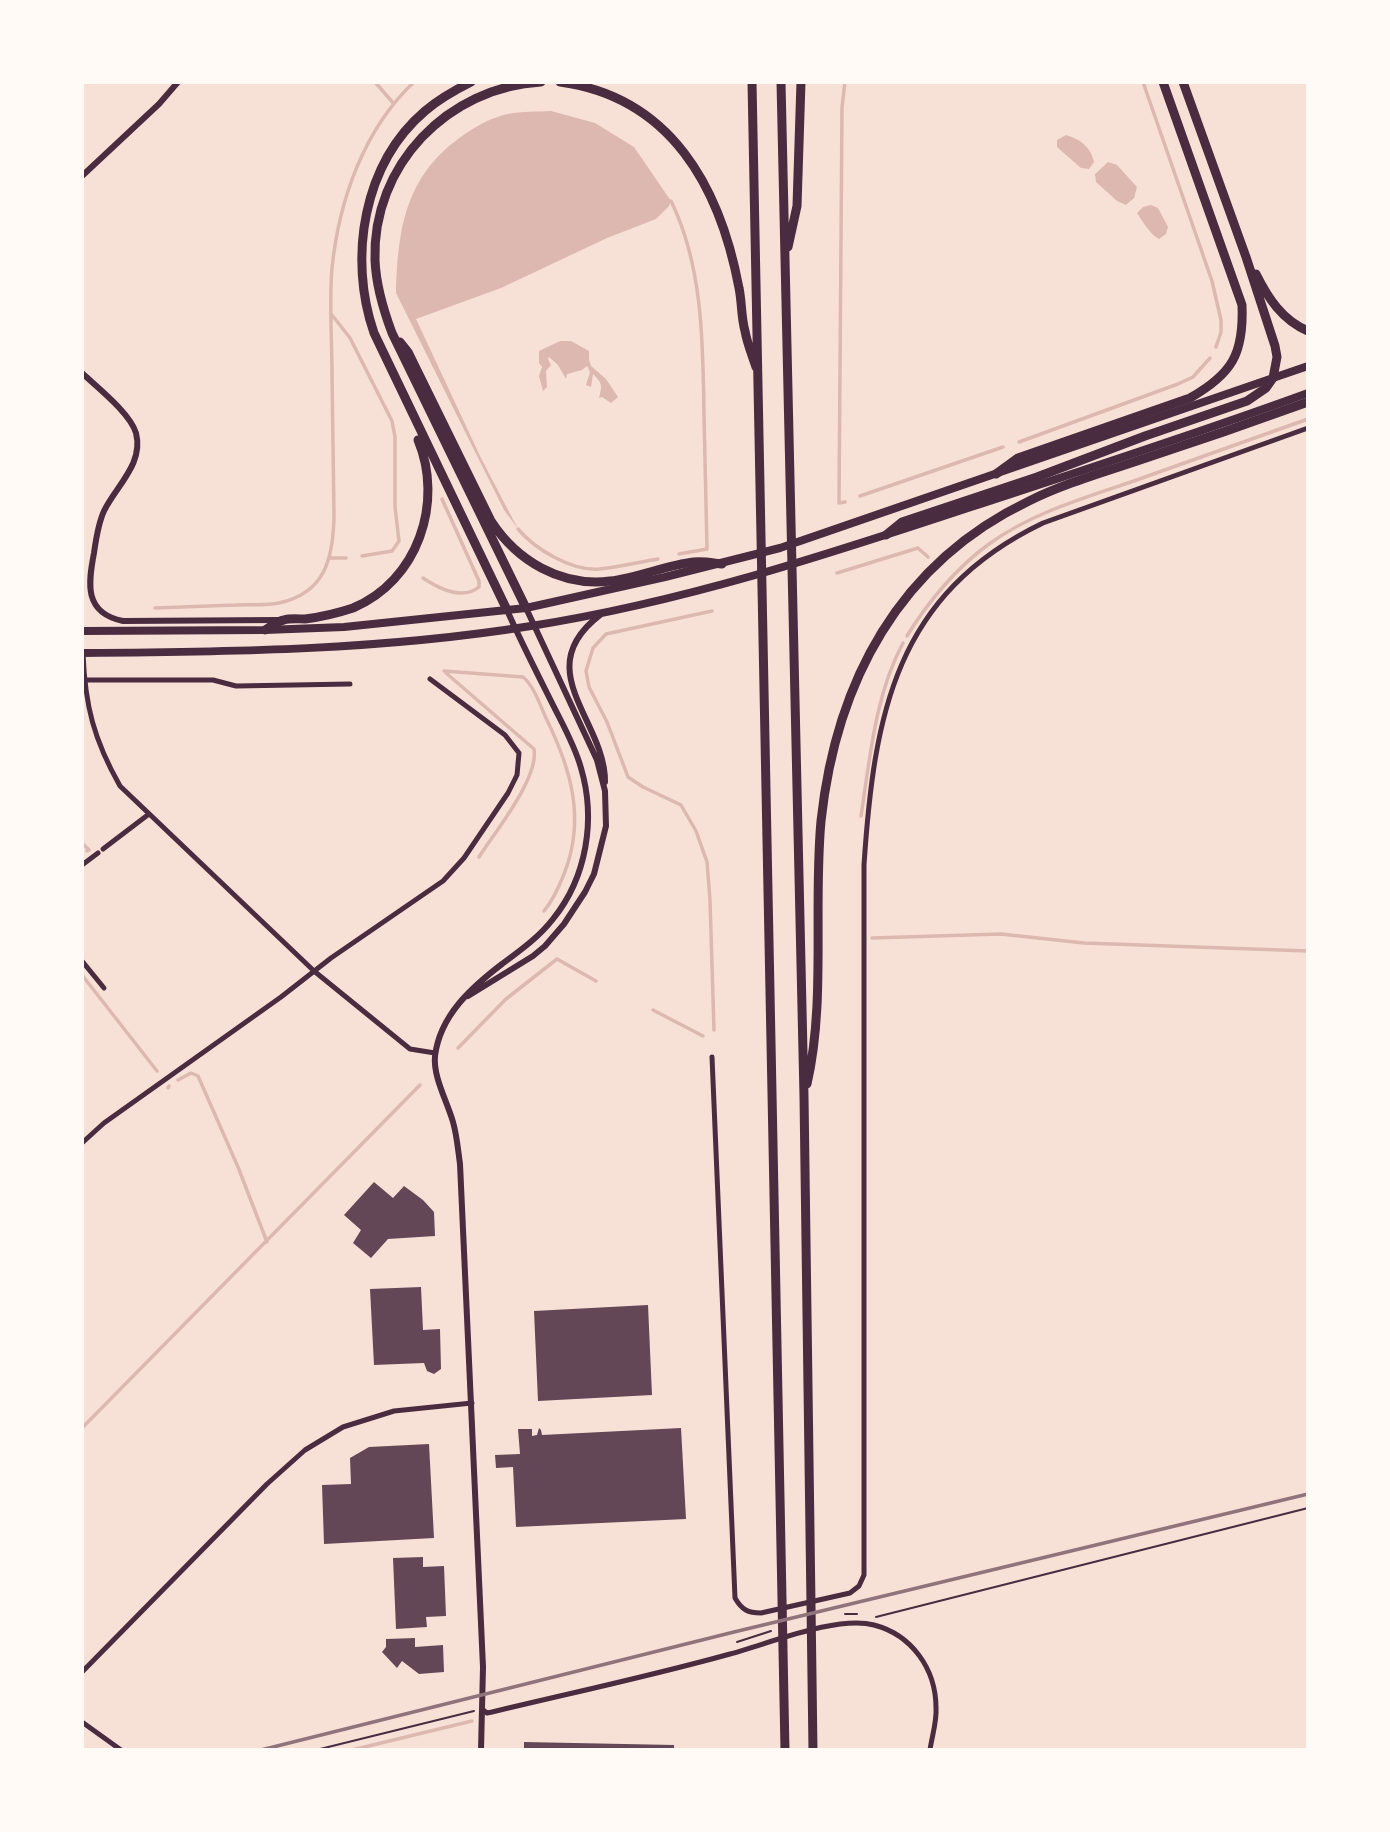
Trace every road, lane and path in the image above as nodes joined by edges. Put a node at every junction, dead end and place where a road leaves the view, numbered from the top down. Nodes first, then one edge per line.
1 (178, 82) edge
2 (471, 82) edge
3 (541, 82) edge
4 (560, 82) edge
5 (752, 82) edge
6 (781, 82) edge
7 (801, 82) edge
8 (1163, 82) edge
9 (1184, 82) edge
10 (82, 176) edge
11 (1246, 257) junction
12 (785, 259) junction
13 (364, 299) junction
14 (1308, 331) edge
15 (392, 333) junction
16 (1308, 366) edge
17 (82, 373) edge
18 (760, 378) junction
19 (1273, 378) junction
20 (1308, 393) edge
21 (1308, 402) edge
22 (1308, 428) edge
23 (996, 474) junction
24 (886, 535) junction
25 (722, 564) junction
26 (527, 608) junction
27 (506, 610) junction
28 (604, 612) junction
29 (283, 620) junction
30 (535, 626) junction
31 (515, 629) junction
32 (265, 630) junction
33 (82, 631) edge
34 (83, 653) edge
35 (430, 678) dead end
36 (84, 680) edge
37 (350, 684) dead end
38 (605, 791) junction
39 (149, 814) junction
40 (82, 865) edge
41 (82, 961) edge
42 (314, 971) junction
43 (104, 988) dead end
44 (464, 998) junction
45 (435, 1054) junction
46 (712, 1057) dead end
47 (804, 1096) junction
48 (82, 1143) edge
49 (472, 1403) junction
50 (1308, 1508) edge
51 (875, 1617) dead end
52 (82, 1672) edge
53 (482, 1709) junction
54 (82, 1723) edge
55 (121, 1750) edge
56 (316, 1750) edge
57 (481, 1750) edge
58 (785, 1750) edge
59 (813, 1750) edge
60 (930, 1750) edge

1 - 10 street
2 - 13 highway
3 - 15 highway
4 - 18 highway
5 - 18 highway
6 - 12 highway
7 - 12 highway
8 - 23 highway
9 - 11 highway
11 - 14 highway
11 - 19 highway
12 - 47 highway
13 - 27 highway
13 - 29 highway
15 - 25 highway
15 - 26 highway
16 - 19 main road
17 - 29 street
18 - 58 highway
19 - 23 main road
19 - 24 highway
20 - 24 main road
21 - 47 highway
22 - 46 street
23 - 25 main road
24 - 28 main road
25 - 26 main road
26 - 27 main road
26 - 30 street
27 - 31 street
27 - 32 main road
28 - 30 main road
28 - 38 street
29 - 32 highway
30 - 31 main road
30 - 38 street
31 - 34 main road
31 - 44 street
32 - 33 main road
34 - 36 street
35 - 42 street
36 - 37 street
36 - 39 street
38 - 44 street
39 - 40 street
39 - 42 street
41 - 43 street
42 - 45 street
42 - 48 street
44 - 45 street
45 - 49 street
47 - 59 highway
49 - 52 street
49 - 53 street
50 - 51 path
53 - 56 path
53 - 57 street
53 - 60 street
54 - 55 street

